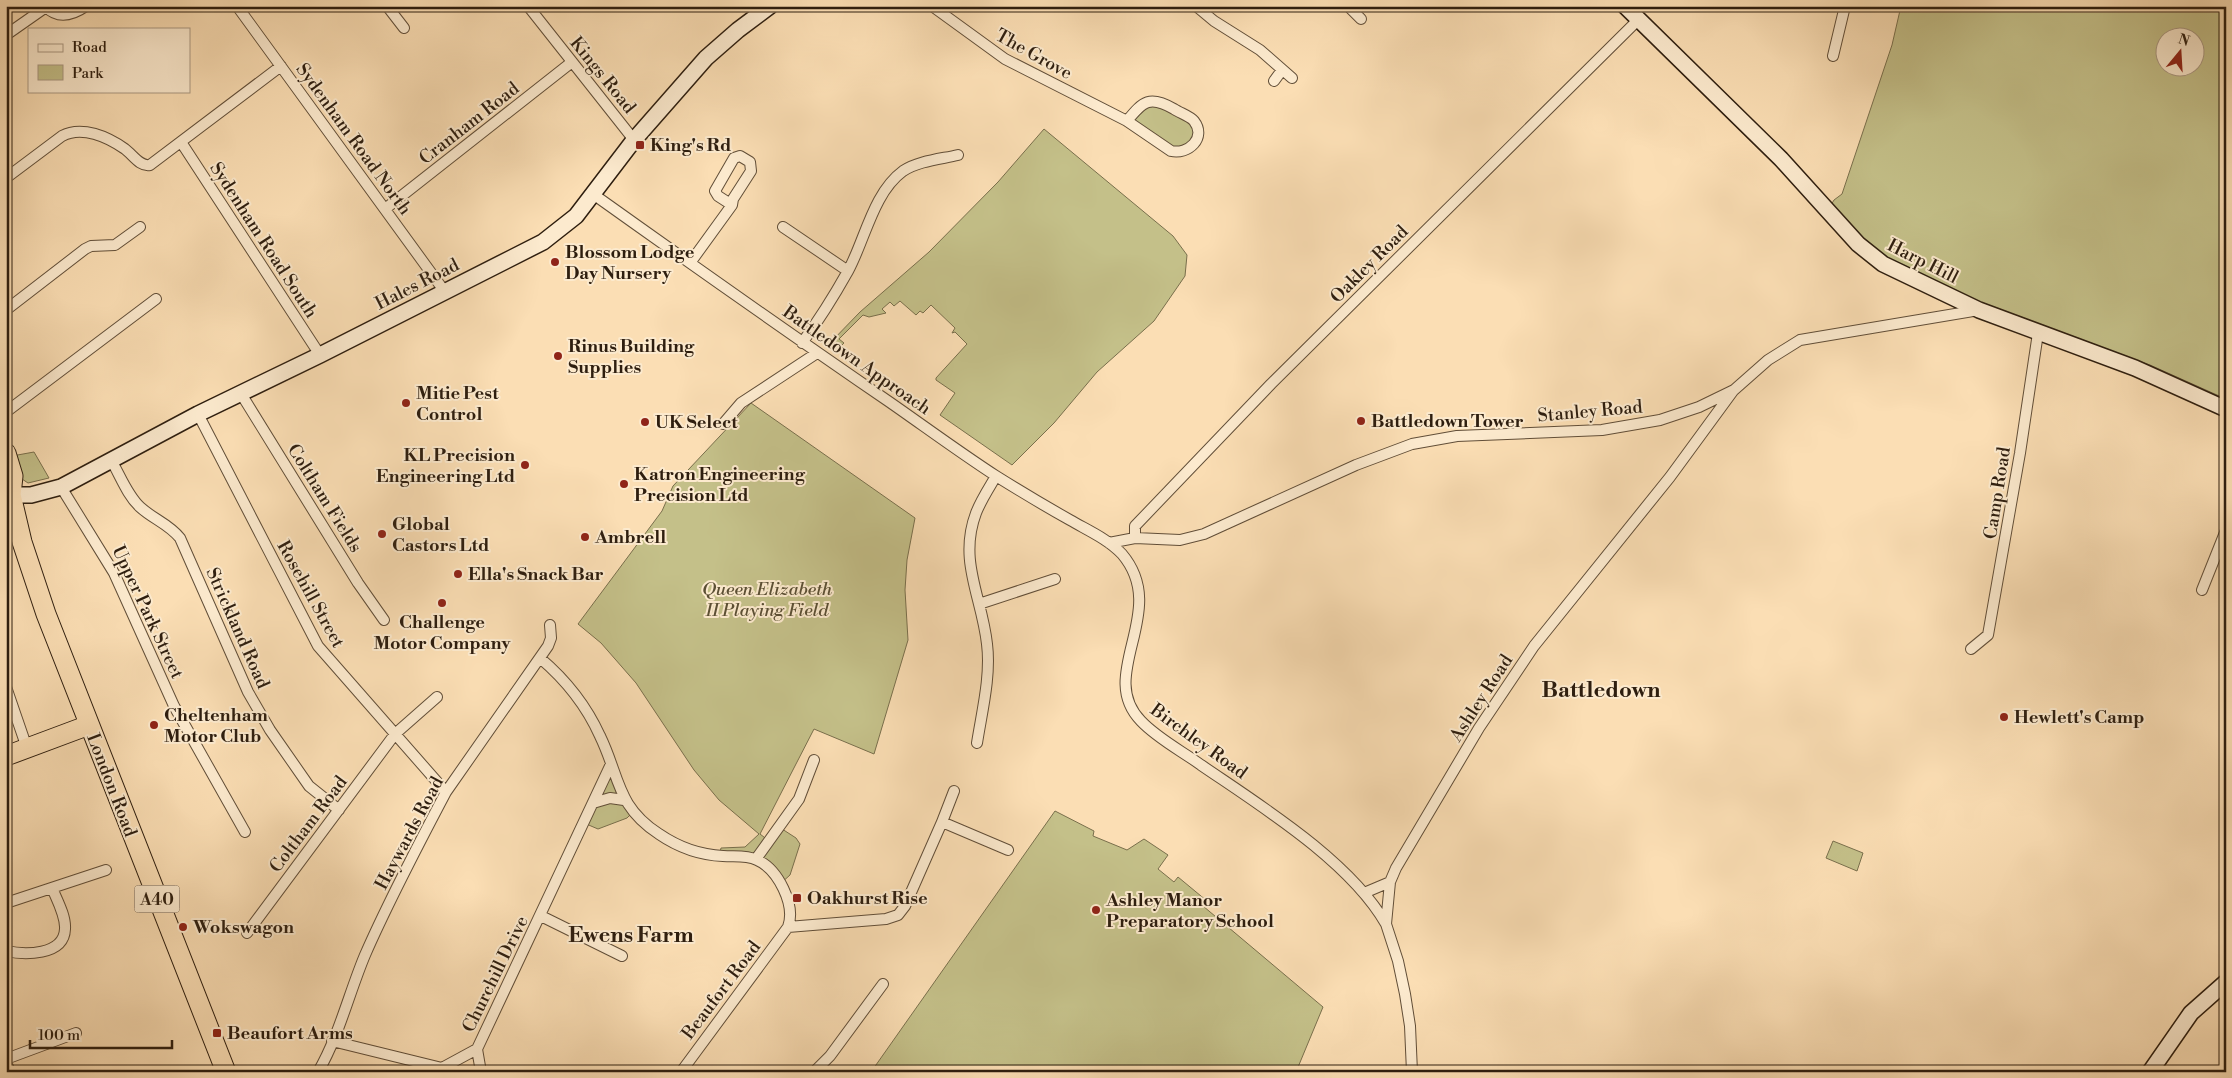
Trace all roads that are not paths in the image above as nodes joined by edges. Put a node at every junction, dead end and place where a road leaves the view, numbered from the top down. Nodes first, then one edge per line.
1 (86, 6) edge
2 (237, 6) edge
3 (387, 6) edge
4 (528, 6) edge
5 (770, 6) edge
6 (932, 6) edge
7 (1196, 6) edge
8 (1348, 6) edge
9 (1625, 6) edge
10 (1845, 6) edge
11 (46, 7) edge
12 (1639, 19) junction
13 (1361, 20) dead end
14 (404, 28) dead end
15 (6, 35) edge
16 (1833, 56) dead end
17 (572, 62) junction
18 (281, 66) junction
19 (1282, 70) junction
20 (1292, 78) dead end
21 (1274, 81) dead end
22 (1126, 121) junction
23 (634, 140) junction
24 (181, 142) junction
25 (958, 155) dead end
26 (6, 178) edge
27 (593, 194) junction
28 (732, 205) junction
29 (385, 208) junction
30 (140, 227) dead end
31 (783, 228) dead end
32 (690, 263) junction
33 (848, 271) junction
34 (445, 292) junction
35 (156, 299) dead end
36 (6, 310) edge
37 (1979, 310) junction
38 (2038, 333) junction
39 (802, 343) junction
40 (817, 353) junction
41 (320, 355) junction
42 (1734, 390) junction
43 (240, 392) junction
44 (1704, 405) junction
45 (2226, 409) edge
46 (6, 412) edge
47 (198, 414) junction
48 (1714, 418) junction
49 (722, 424) dead end
50 (6, 453) edge
51 (111, 460) junction
52 (996, 476) junction
53 (61, 487) junction
54 (8, 494) edge
55 (2226, 530) edge
56 (1135, 538) junction
57 (1109, 542) junction
58 (1055, 579) dead end
59 (2202, 590) dead end
60 (979, 604) junction
61 (384, 620) dead end
62 (550, 625) dead end
63 (1971, 649) dead end
64 (540, 658) junction
65 (6, 687) edge
66 (437, 697) dead end
67 (89, 726) junction
68 (396, 734) junction
69 (977, 743) dead end
70 (27, 748) junction
71 (6, 756) edge
72 (814, 760) dead end
73 (611, 764) junction
74 (954, 791) dead end
75 (446, 792) junction
76 (624, 800) junction
77 (593, 802) junction
78 (339, 810) junction
79 (942, 822) junction
80 (245, 832) dead end
81 (1008, 850) dead end
82 (756, 859) junction
83 (106, 870) dead end
84 (1390, 882) junction
85 (52, 888) junction
86 (1364, 893) junction
87 (6, 903) edge
88 (541, 916) junction
89 (1386, 924) junction
90 (788, 927) junction
91 (247, 933) dead end
92 (6, 951) edge
93 (622, 956) dead end
94 (2226, 982) edge
95 (883, 984) dead end
96 (76, 1033) dead end
97 (332, 1041) junction
98 (477, 1049) junction
99 (6, 1060) edge
100 (445, 1070) edge
101 (10, 1072) edge
102 (226, 1072) edge
103 (318, 1072) edge
104 (480, 1072) edge
105 (681, 1072) edge
106 (814, 1072) edge
107 (1412, 1072) edge
108 (2150, 1072) edge

1 - 11 street
2 - 18 street, Sydenham Road North
3 - 14 street
4 - 17 street, Kings Road
5 - 23 main road, Hales Road
6 - 22 street, The Grove
7 - 19 street
8 - 13 street
9 - 12 main road, Harp Hill
10 - 16 street
11 - 15 street
12 - 37 main road, Harp Hill
12 - 56 street, Oakley Road
17 - 23 street, Kings Road
17 - 29 street, Cranham Road
18 - 24 street
18 - 29 street, Sydenham Road North
19 - 20 street
19 - 21 street
22 - 22 street, The Grove
23 - 27 main road, Hales Road
24 - 26 street
24 - 41 street, Sydenham Road South
25 - 33 street
27 - 32 street, Battledown Approach
27 - 34 main road, Hales Road
28 - 28 street
28 - 32 street
29 - 34 street, Sydenham Road North
30 - 36 street
31 - 33 street
32 - 39 street, Battledown Approach
33 - 39 street
34 - 41 main road, Hales Road
35 - 46 street
37 - 38 main road, Harp Hill
37 - 42 street, Stanley Road
38 - 45 main road, Harp Hill
38 - 63 street, Camp Road
39 - 40 street, Battledown Approach
40 - 49 street
40 - 52 street, Battledown Approach
41 - 43 main road, Hales Road
42 - 44 street, Stanley Road
42 - 48 street, Ashley Road
43 - 47 main road, Hales Road
43 - 61 street, Coltham Fields
44 - 48 street
44 - 56 street, Stanley Road
47 - 51 main road, Hales Road
47 - 68 street, Rosehill Street
48 - 84 street, Ashley Road
50 - 54 highway, London Road
51 - 53 main road, Hales Road
51 - 78 street, Strickland Road
52 - 57 street, Battledown Approach
52 - 60 street
53 - 54 main road, Hales Road
53 - 80 street, Upper Park Street
54 - 67 highway, London Road / A40
55 - 59 street
56 - 57 street, Stanley Road
57 - 86 street, Birchley Road
58 - 60 street
60 - 69 street
62 - 64 street, Haywards Road
64 - 73 street
64 - 75 street, Haywards Road
65 - 70 street
66 - 68 street, Coltham Road
67 - 70 highway
67 - 102 highway, London Road / A40
68 - 75 street, Rosehill Street
68 - 78 street, Coltham Road
70 - 71 highway
72 - 82 street
73 - 76 street
73 - 77 street, Churchill Drive
74 - 79 street
75 - 97 street, Haywards Road
76 - 77 street
76 - 82 street
77 - 88 street, Churchill Drive
78 - 91 street, Coltham Road
79 - 81 street
79 - 90 street
82 - 90 street
83 - 85 street
84 - 86 street
84 - 89 street, Ashley Road
85 - 87 street
85 - 92 street
86 - 89 street, Birchley Road
88 - 93 street
88 - 98 street, Churchill Drive
89 - 107 street, Ashley Road
90 - 105 street, Beaufort Road
94 - 108 main road
95 - 106 street
96 - 99 street
97 - 100 street, Churchill Drive
97 - 103 street, Haywards Road
98 - 100 street, Churchill Drive
98 - 104 street
99 - 101 street

